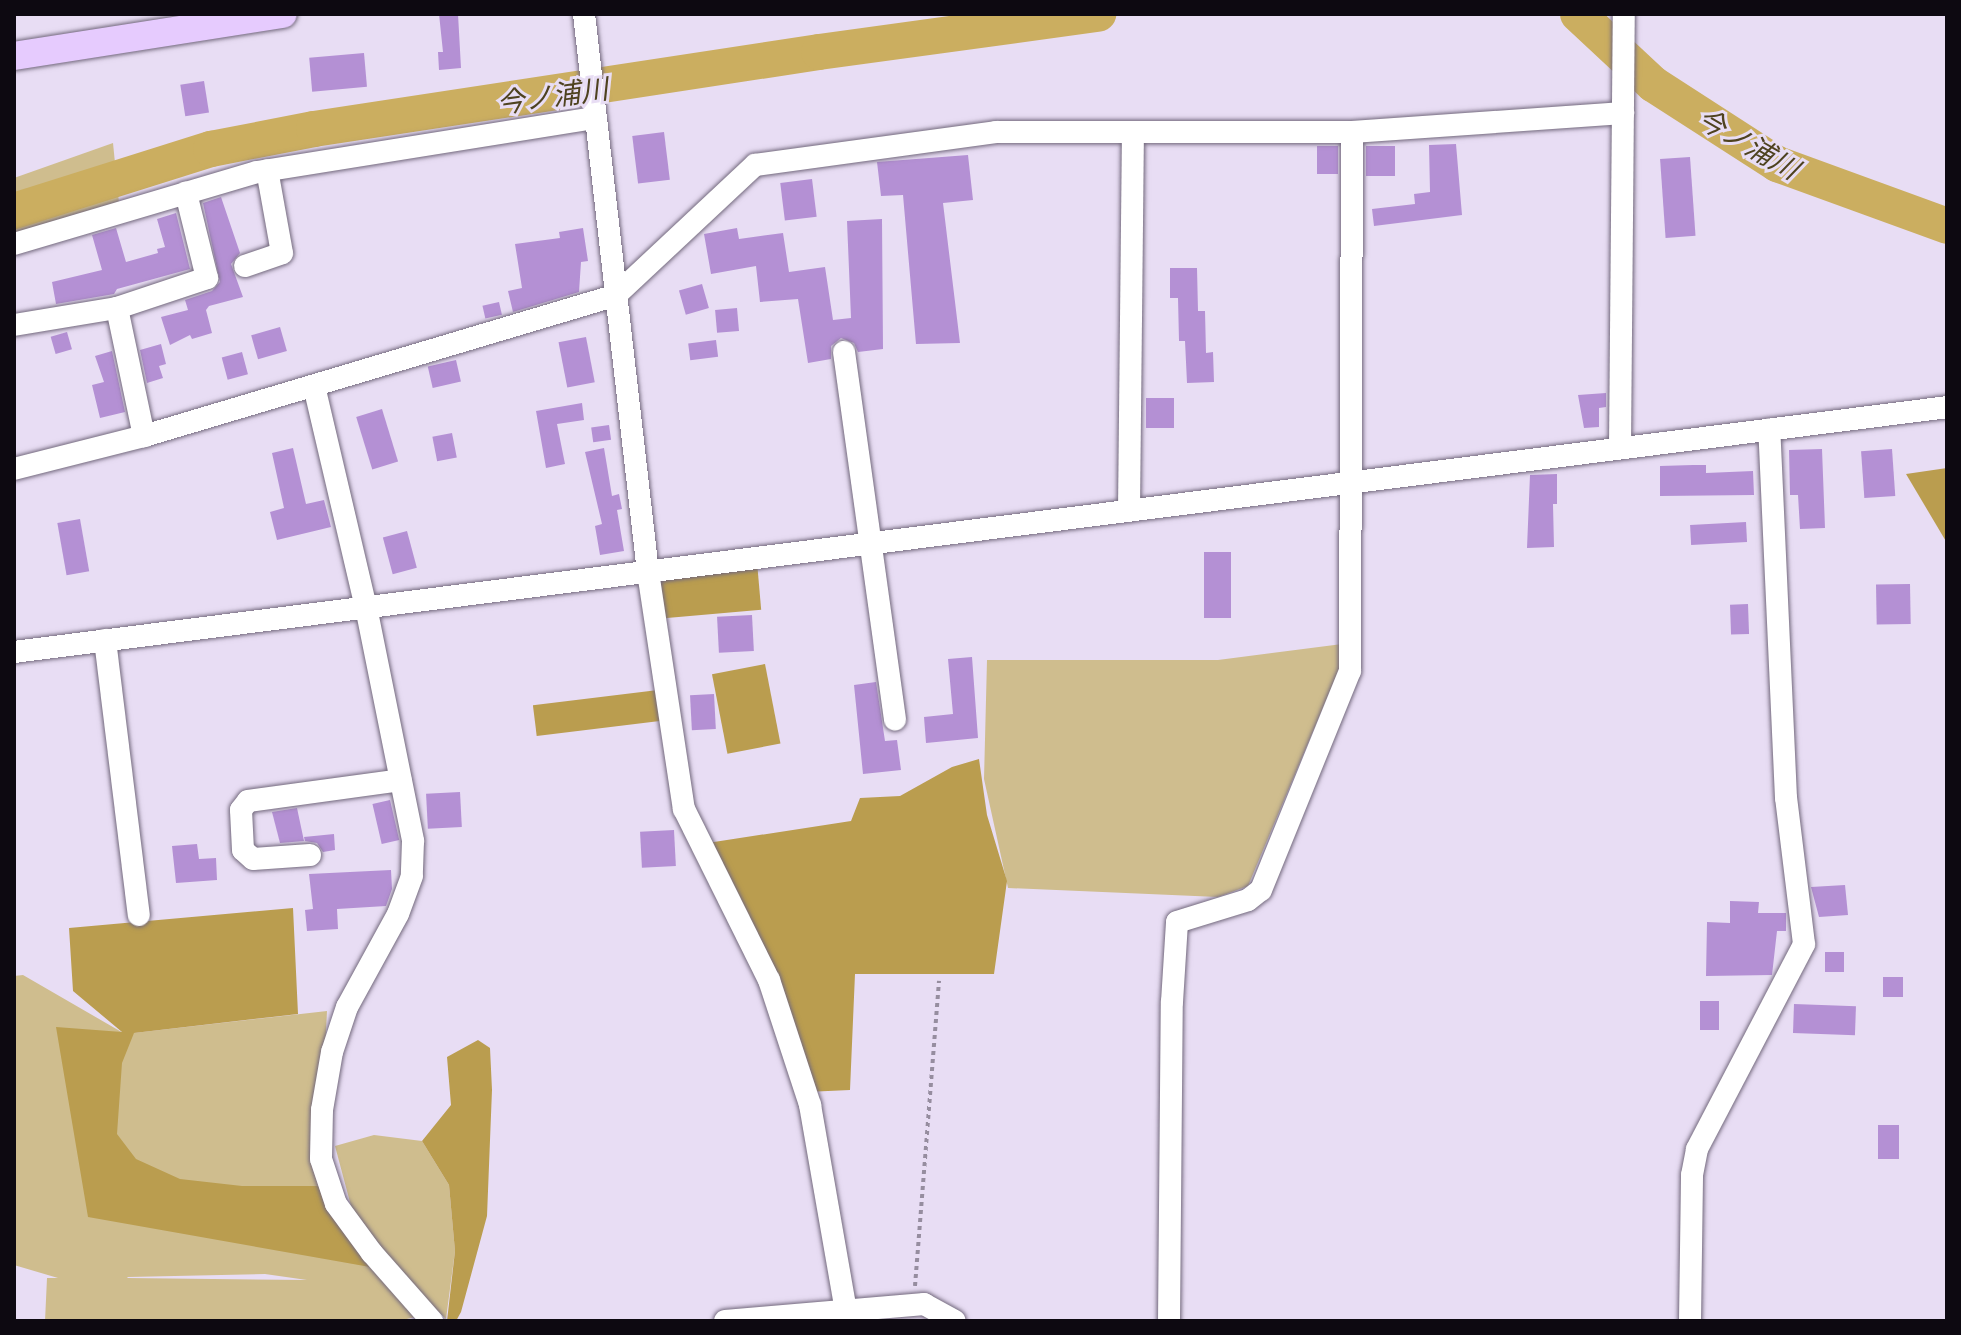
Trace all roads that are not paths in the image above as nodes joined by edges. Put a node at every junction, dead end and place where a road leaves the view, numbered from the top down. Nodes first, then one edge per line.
1 (283, 14) edge
2 (584, 14) edge
3 (1624, 14) edge
4 (149, 24) edge
5 (14, 56) edge
6 (1623, 113) junction
7 (595, 117) junction
8 (1133, 132) junction
9 (1352, 132) junction
10 (267, 170) junction
11 (186, 193) junction
12 (14, 244) edge
13 (245, 266) dead end
14 (615, 296) junction
15 (117, 308) junction
16 (14, 325) edge
17 (844, 352) dead end
18 (314, 386) junction
19 (1947, 407) edge
20 (1769, 429) junction
21 (144, 436) junction
22 (1620, 447) junction
23 (14, 469) edge
24 (1351, 480) junction
25 (1129, 510) junction
26 (871, 543) junction
27 (648, 572) junction
28 (366, 607) junction
29 (105, 640) junction
30 (14, 652) edge
31 (895, 719) dead end
32 (401, 780) junction
33 (310, 855) dead end
34 (139, 915) dead end
35 (846, 1311) junction
36 (432, 1321) edge
37 (725, 1321) edge
38 (955, 1321) edge
39 (1169, 1321) edge
40 (1690, 1321) edge

1 - 4 main road
2 - 7 street
3 - 6 street
4 - 5 main road
6 - 9 street
6 - 22 street
7 - 10 street
7 - 14 street
8 - 9 street
8 - 14 street
8 - 25 street
9 - 24 street
10 - 11 street
10 - 13 street
11 - 12 street
11 - 15 street
14 - 18 street
14 - 27 street
15 - 16 street
15 - 21 street
17 - 26 street
18 - 21 street
18 - 28 street
19 - 20 street
20 - 22 street
20 - 40 street
21 - 23 street
22 - 24 street
24 - 25 street
24 - 39 street
25 - 26 street
26 - 27 street
26 - 31 street
27 - 28 street
27 - 35 street
28 - 29 street
28 - 32 street
29 - 30 street
29 - 34 street
32 - 33 street
32 - 36 street
35 - 37 street
35 - 38 street

